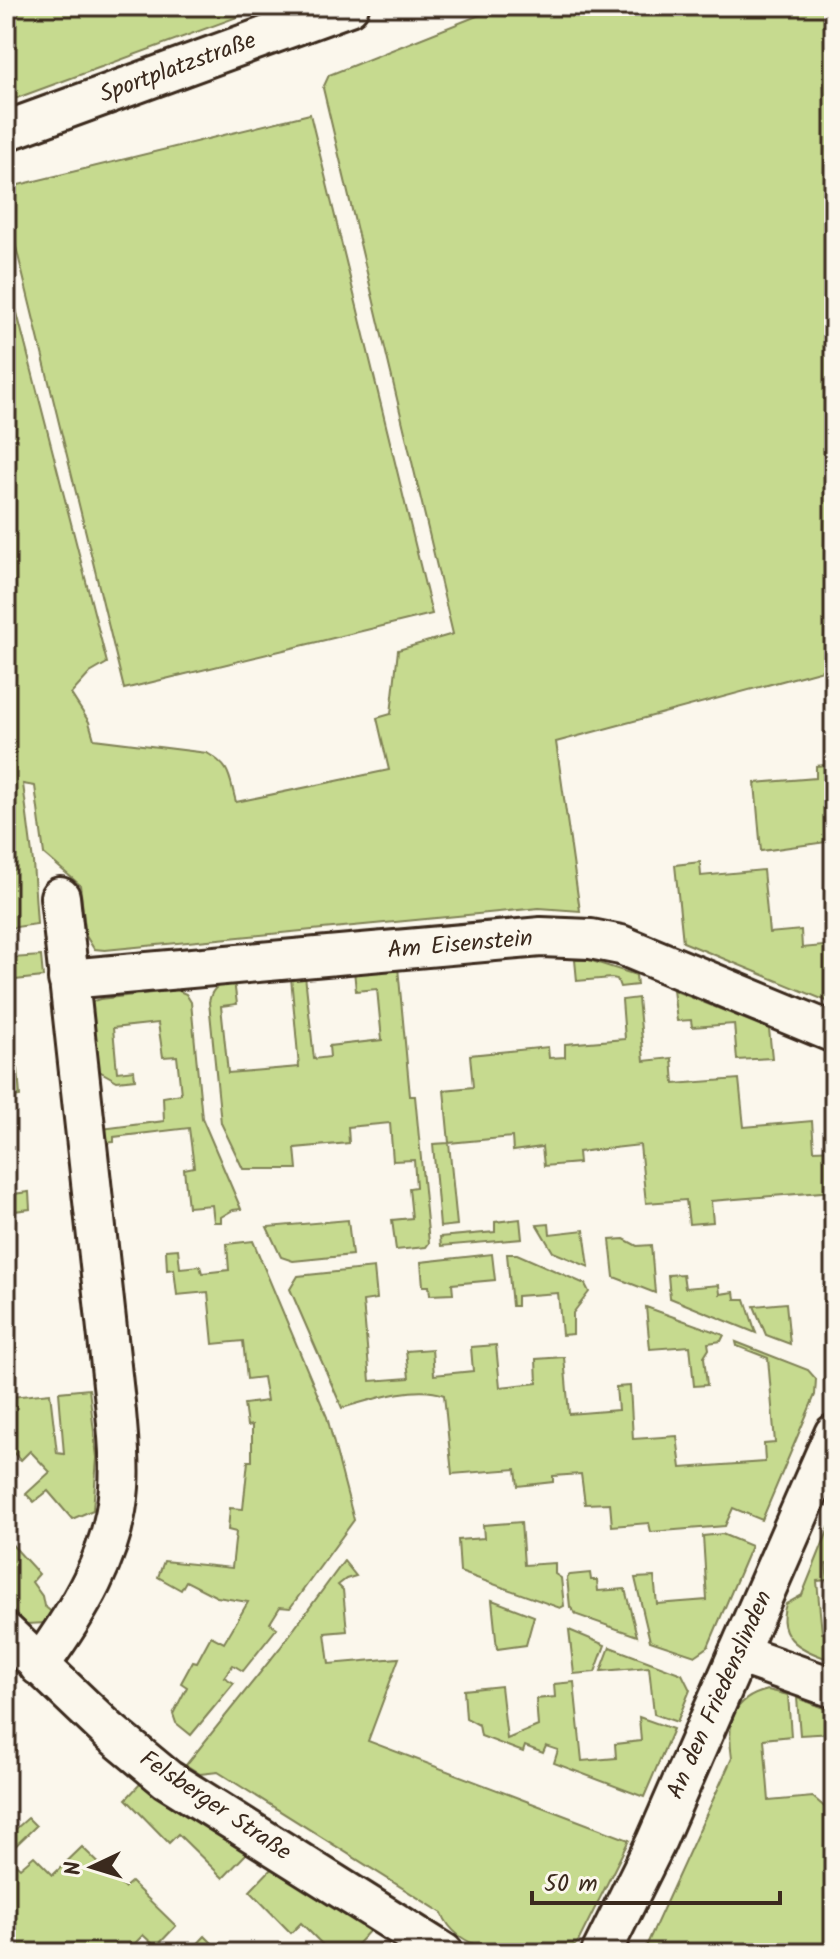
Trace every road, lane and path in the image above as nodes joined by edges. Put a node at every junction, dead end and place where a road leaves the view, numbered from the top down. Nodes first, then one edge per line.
1 (349, 6) edge
2 (6, 131) edge
3 (60, 897) dead end
4 (68, 979) junction
5 (834, 1033) edge
6 (834, 1434) edge
7 (6, 1633) edge
8 (738, 1654) junction
9 (39, 1666) junction
10 (834, 1688) edge
11 (444, 1953) edge
12 (601, 1953) edge

1 - 2 street, Sportplatzstraße
3 - 4 street
4 - 5 street, Am Eisenstein
4 - 9 street
6 - 8 street, An den Friedenslinden
7 - 9 street, Felsberger Straße
8 - 10 street
8 - 12 street, An den Friedenslinden
9 - 11 street, Felsberger Straße

